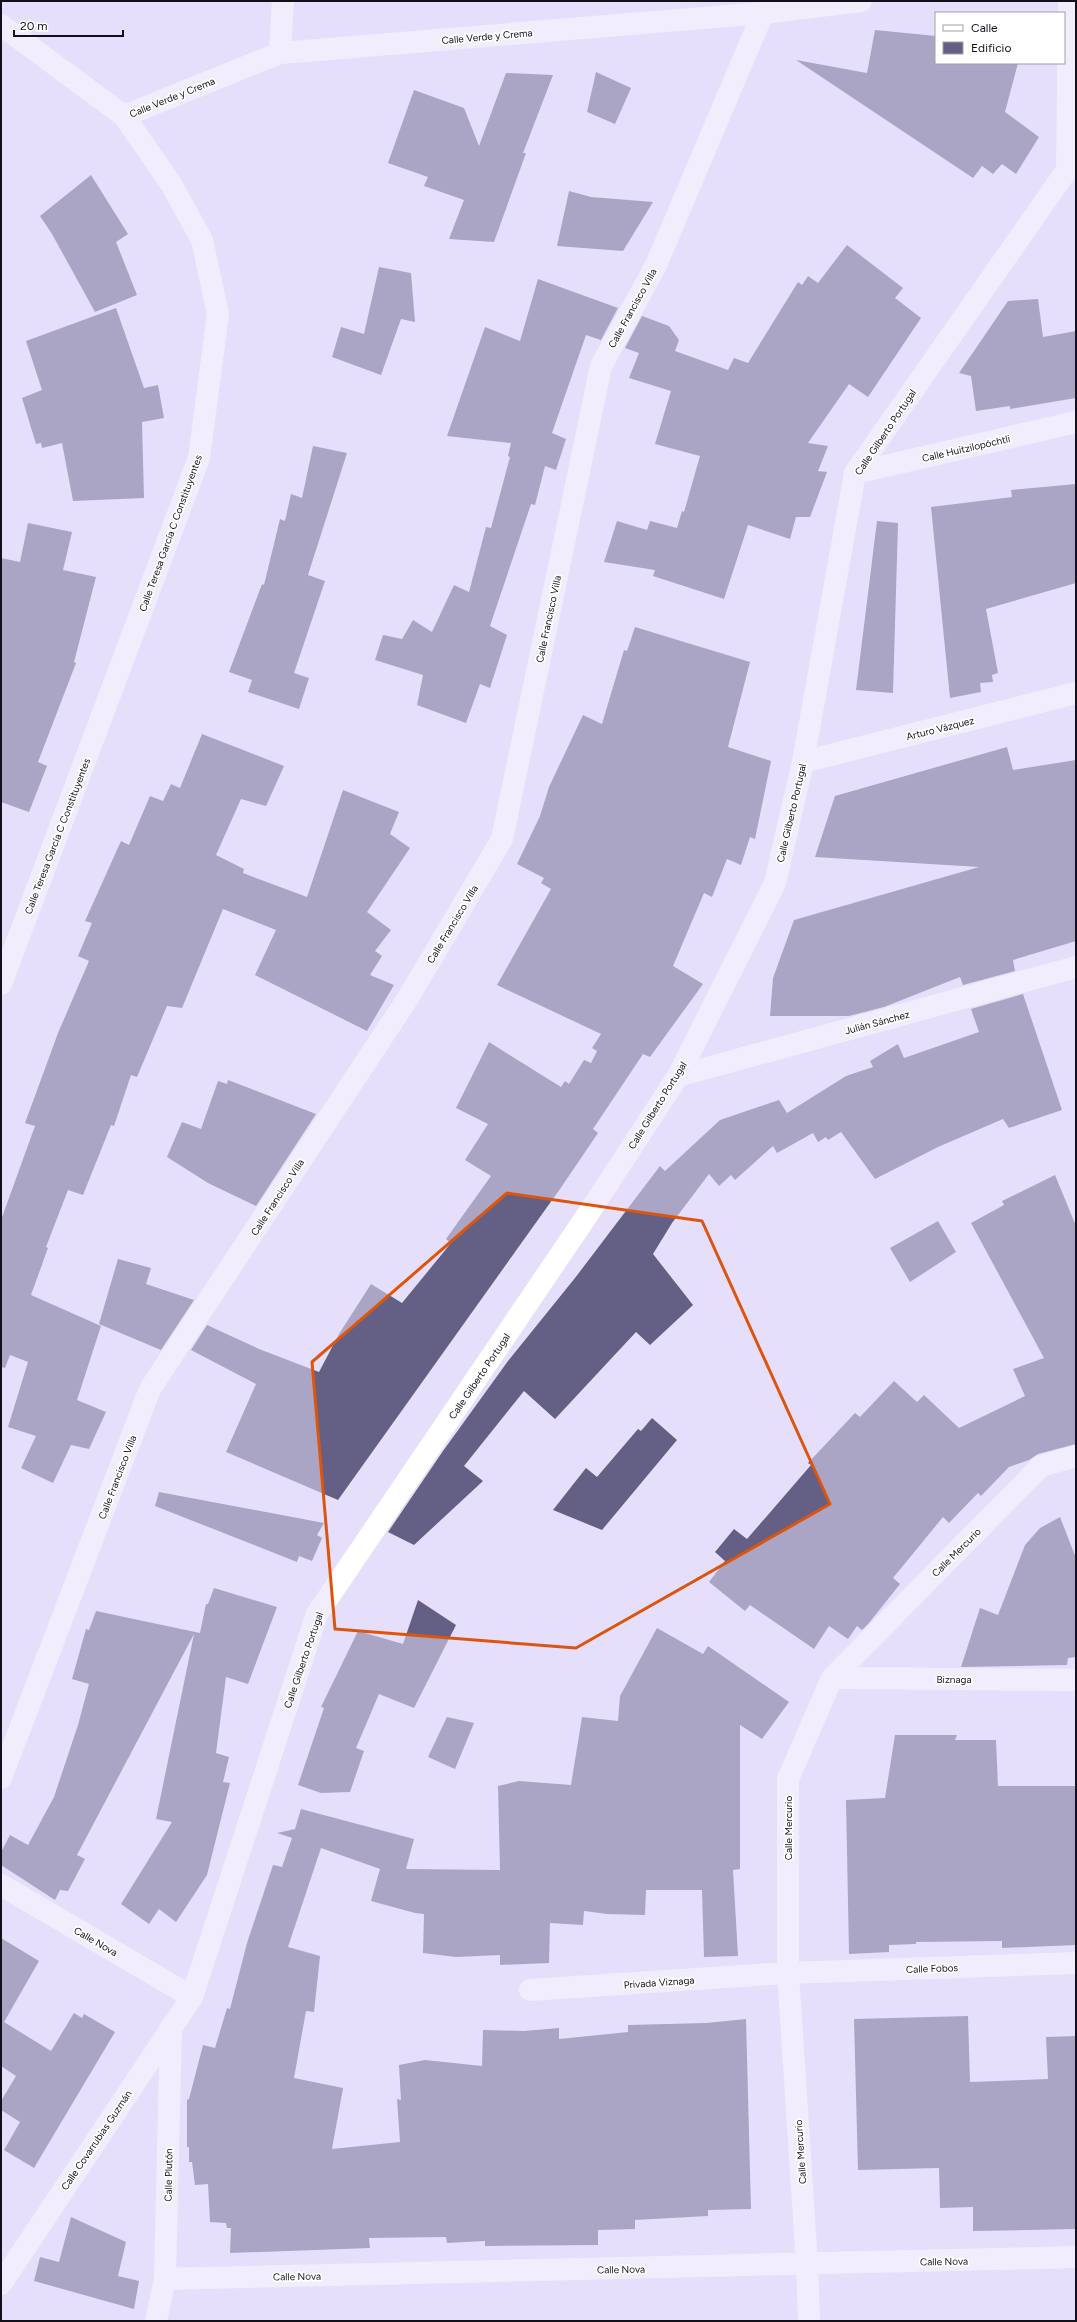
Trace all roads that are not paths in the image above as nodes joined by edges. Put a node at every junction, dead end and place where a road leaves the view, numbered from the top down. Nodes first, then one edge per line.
1 (283, 1) edge
2 (861, 1) edge
3 (1068, 1) edge
4 (763, 12) junction
5 (1, 25) edge
6 (280, 53) junction
7 (124, 116) junction
8 (1071, 169) edge
9 (1076, 422) edge
10 (855, 473) junction
11 (1076, 693) edge
12 (803, 762) junction
13 (1076, 967) edge
14 (1, 984) edge
15 (678, 1076) junction
16 (1076, 1456) edge
17 (832, 1678) junction
18 (1076, 1680) edge
19 (1, 1778) edge
20 (1, 1885) edge
21 (1076, 1963) edge
22 (788, 1973) junction
23 (530, 1990) dead end
24 (192, 1997) junction
25 (171, 2027) junction
26 (1076, 2257) edge
27 (807, 2264) junction
28 (165, 2279) junction
29 (1, 2284) edge
30 (156, 2321) edge
31 (809, 2321) edge

1 - 6 street
2 - 4 street, Calle Verde y Crema
3 - 8 street
4 - 6 street, Calle Verde y Crema
4 - 19 street, Calle Francisco Villa
5 - 7 street, Calle Teresa García C Constituyentes
6 - 7 street, Calle Verde y Crema
7 - 14 street, Calle Teresa García C Constituyentes
8 - 10 street, Calle Gilberto Portugal
9 - 10 street, Calle Huitzilopóchtli
10 - 12 street, Calle Gilberto Portugal
11 - 12 street, Arturo Vázquez
12 - 15 street, Calle Gilberto Portugal
13 - 15 street, Julián Sánchez
15 - 24 street, Calle Gilberto Portugal
16 - 17 street, Calle Mercurio
17 - 18 street, Biznaga
17 - 22 street, Calle Mercurio
20 - 24 street, Calle Nova
21 - 22 street, Calle Fobos
22 - 23 street, Privada Viznaga
22 - 27 street, Calle Mercurio
24 - 25 street, Calle Covarrubias Guzmán
25 - 28 street, Calle Plutón
25 - 29 street, Calle Covarrubias Guzmán
26 - 27 street, Calle Nova
27 - 28 street, Calle Nova
27 - 31 street, Calle Mercurio
28 - 30 street, Calle Plutón

